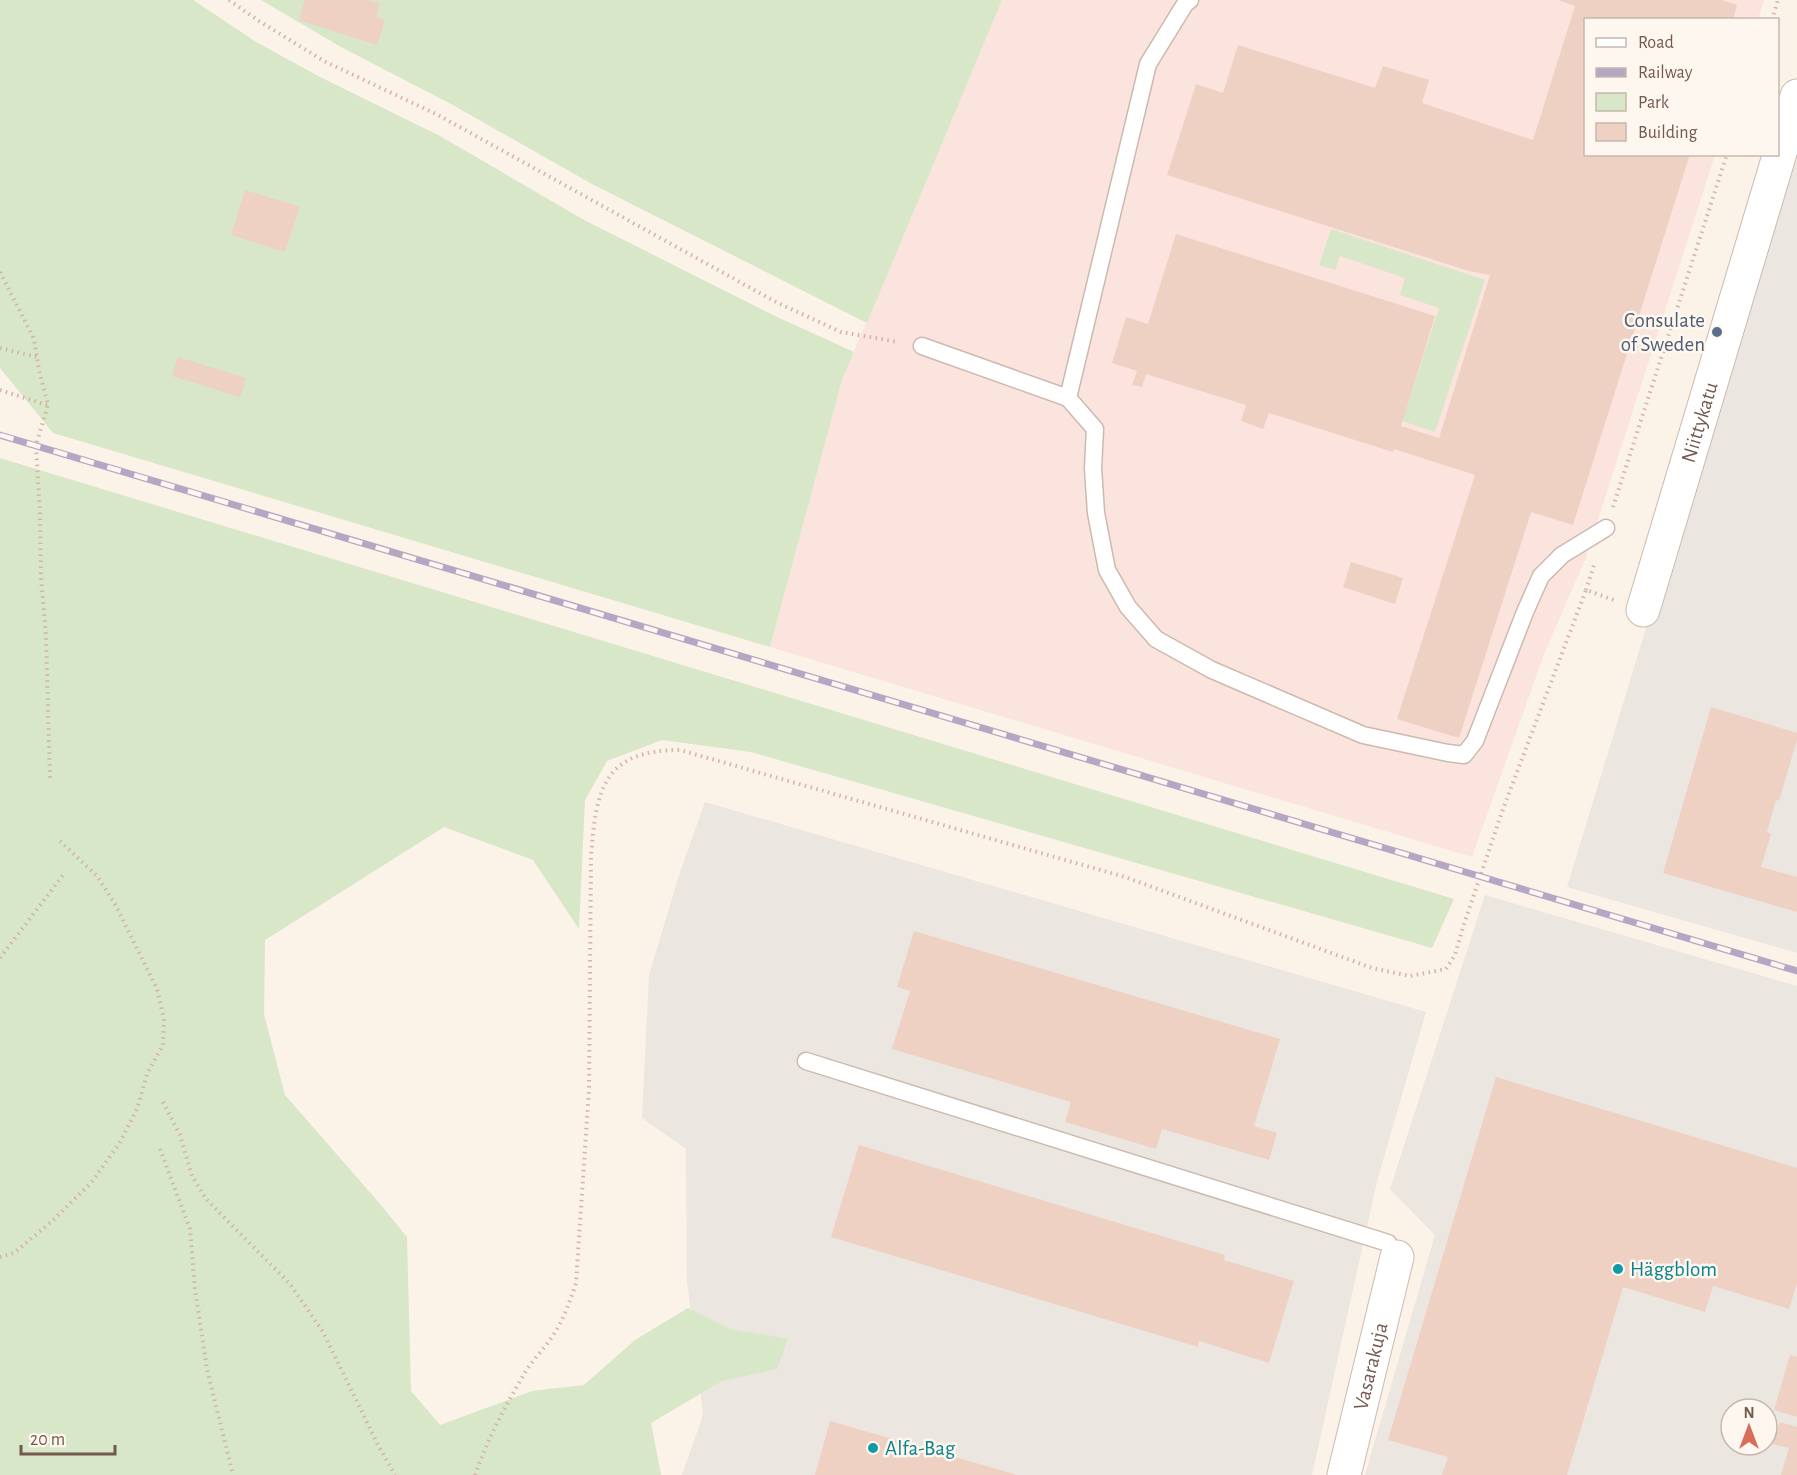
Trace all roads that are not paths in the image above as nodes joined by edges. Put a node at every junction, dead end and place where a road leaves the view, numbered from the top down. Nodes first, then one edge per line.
1 (1190, 0) edge
2 (1797, 96) edge
3 (1792, 130) edge
4 (921, 345) road end
5 (1068, 398) junction
6 (1606, 528) road end
7 (1643, 610) road end
8 (806, 1061) dead end
9 (1397, 1257) joint
10 (1344, 1475) edge

1 - 5 lane
2 - 3 street, Niittykatu
3 - 7 street, Niittykatu
4 - 5 lane
5 - 6 lane
8 - 9 lane
9 - 10 street, Vasarakuja

